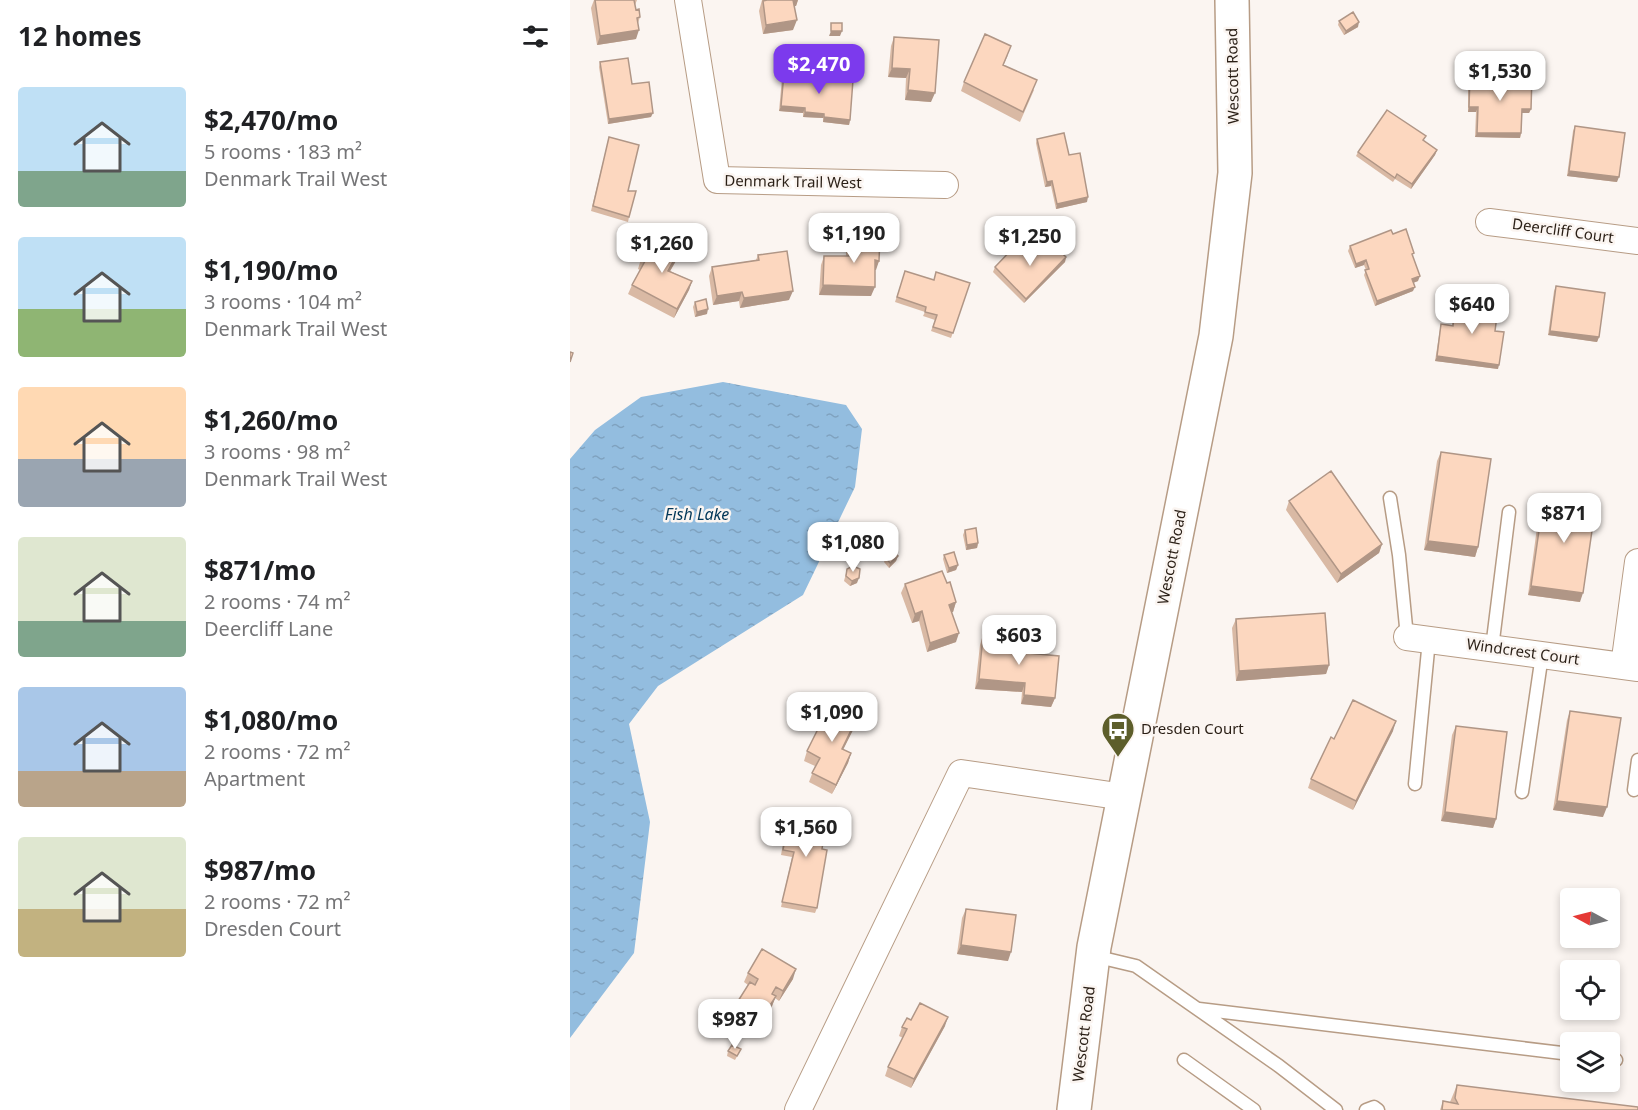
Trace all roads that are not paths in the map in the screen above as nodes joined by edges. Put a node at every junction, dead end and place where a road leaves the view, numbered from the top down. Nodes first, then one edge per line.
1 (688, 0) edge
2 (1232, 0) edge
3 (945, 185) dead end
4 (1489, 222) dead end
5 (1638, 241) edge
6 (1390, 498) dead end
7 (1509, 512) dead end
8 (1638, 562) edge
9 (1418, 638) junction
10 (1492, 648) junction
11 (1542, 655) junction
12 (1631, 667) edge
13 (1638, 760) edge
14 (1415, 784) dead end
15 (1634, 790) dead end
16 (1522, 792) dead end
17 (1124, 797) junction
18 (1093, 955) junction
19 (1199, 1009) junction
20 (1560, 1053) edge
21 (1184, 1060) dead end
22 (798, 1110) edge
23 (1074, 1110) edge
24 (1254, 1110) edge
25 (1336, 1110) edge
26 (1366, 1110) edge
27 (1378, 1110) edge

1 - 3 street, Denmark Trail West
2 - 17 street, Wescott Road
4 - 5 street, Deercliff Court
6 - 9 lane
7 - 10 lane
8 - 12 street
9 - 10 street, Windcrest Court
9 - 14 lane
10 - 11 street, Windcrest Court
11 - 12 street, Windcrest Court
11 - 16 lane
13 - 15 lane
17 - 18 street, Wescott Road
17 - 22 street
18 - 19 lane
18 - 23 street, Wescott Road
19 - 20 lane
19 - 25 lane
21 - 24 lane
26 - 27 lane

